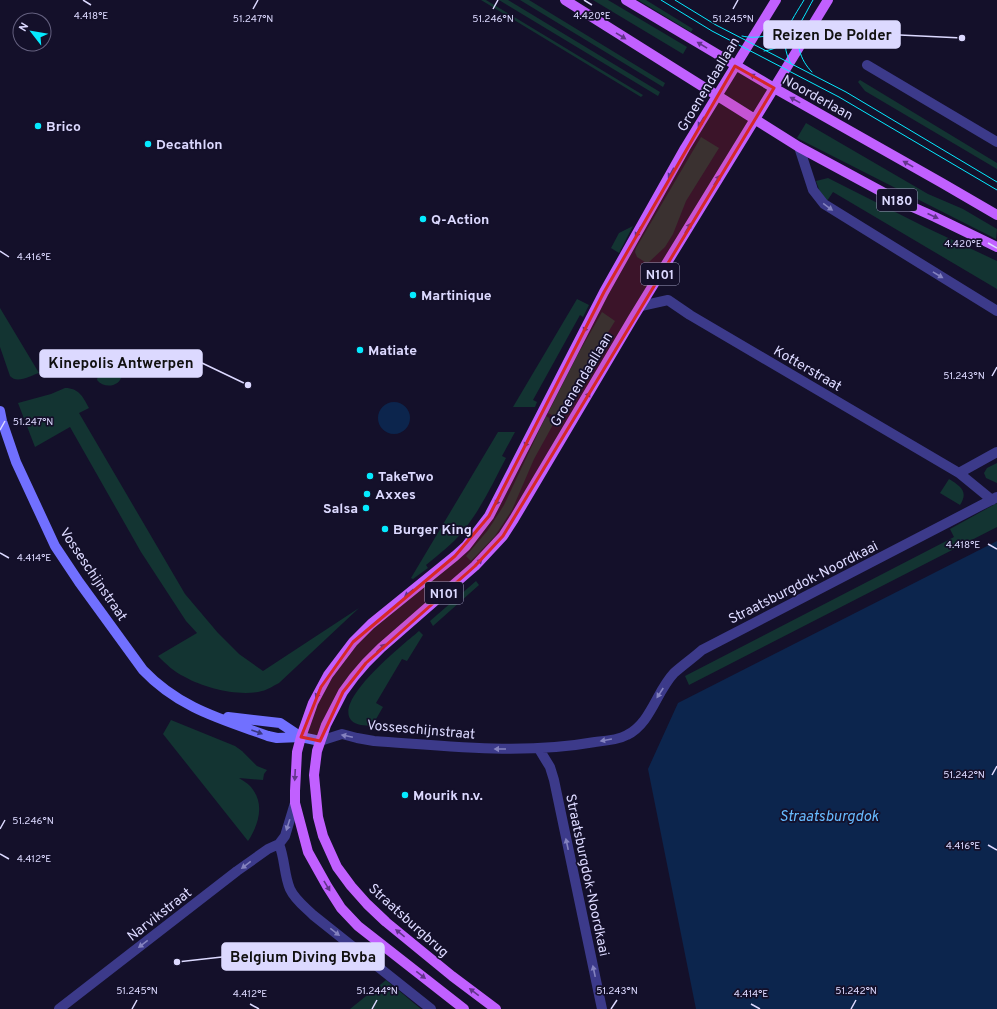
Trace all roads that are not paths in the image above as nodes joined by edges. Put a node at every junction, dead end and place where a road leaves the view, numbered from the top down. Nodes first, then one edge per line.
1 (565, 0) edge
2 (626, 0) edge
3 (776, 0) edge
4 (828, 0) edge
5 (867, 65) dead end
6 (736, 66) junction
7 (774, 88) junction
8 (717, 96) junction
9 (755, 119) junction
10 (997, 142) edge
11 (799, 147) junction
12 (997, 215) edge
13 (997, 247) edge
14 (641, 306) junction
15 (997, 311) edge
16 (0, 411) edge
17 (997, 452) edge
18 (959, 473) junction
19 (994, 498) edge
20 (648, 713) joint
21 (212, 716) junction
22 (301, 737) junction
23 (320, 741) junction
24 (540, 749) junction
25 (295, 803) junction
26 (279, 844) junction
27 (59, 1009) edge
28 (431, 1009) edge
29 (464, 1009) edge
30 (496, 1009) edge
31 (602, 1009) edge

1 -> 8 main road, N180
6 -> 2 main road, Noorderlaan / N180
3 - 6 main road, Groenendaallaan
4 - 7 main road, Groenendaallaan
5 - 10 street
7 -> 6 main road, Noorderlaan / N180
6 - 8 main road, Groenendaallaan
7 - 9 main road, Groenendaallaan
12 -> 7 main road, Noorderlaan / N180
8 - 9 main road, N180
8 -> 22 main road, Groenendaallaan / N101
9 - 11 main road, N180
14 -> 9 main road, Groenendaallaan / N101
11 -> 13 main road, N180
11 -> 15 street
14 - 18 street, Kotterstraat
23 -> 14 main road, Groenendaallaan / N101
16 - 21 street, Vosseschijnstraat
17 - 18 street
18 - 19 street, Straatsburgdok-Noordkaai
19 -> 20 street, Straatsburgdok-Noordkaai
20 -> 24 street, Vosseschijnstraat
21 -> 22 street, Vosseschijnstraat
21 - 22 street, Vosseschijnstraat
22 - 23 street, Vosseschijnstraat
22 -> 25 main road, N101
24 -> 23 street, Vosseschijnstraat
30 -> 23 main road, Straatsburgbrug / N101
31 -> 24 street, Straatsburgdok-Noordkaai
25 -> 26 street
25 -> 29 main road, N101
26 -> 27 street, Narvikstraat
26 -> 28 street

